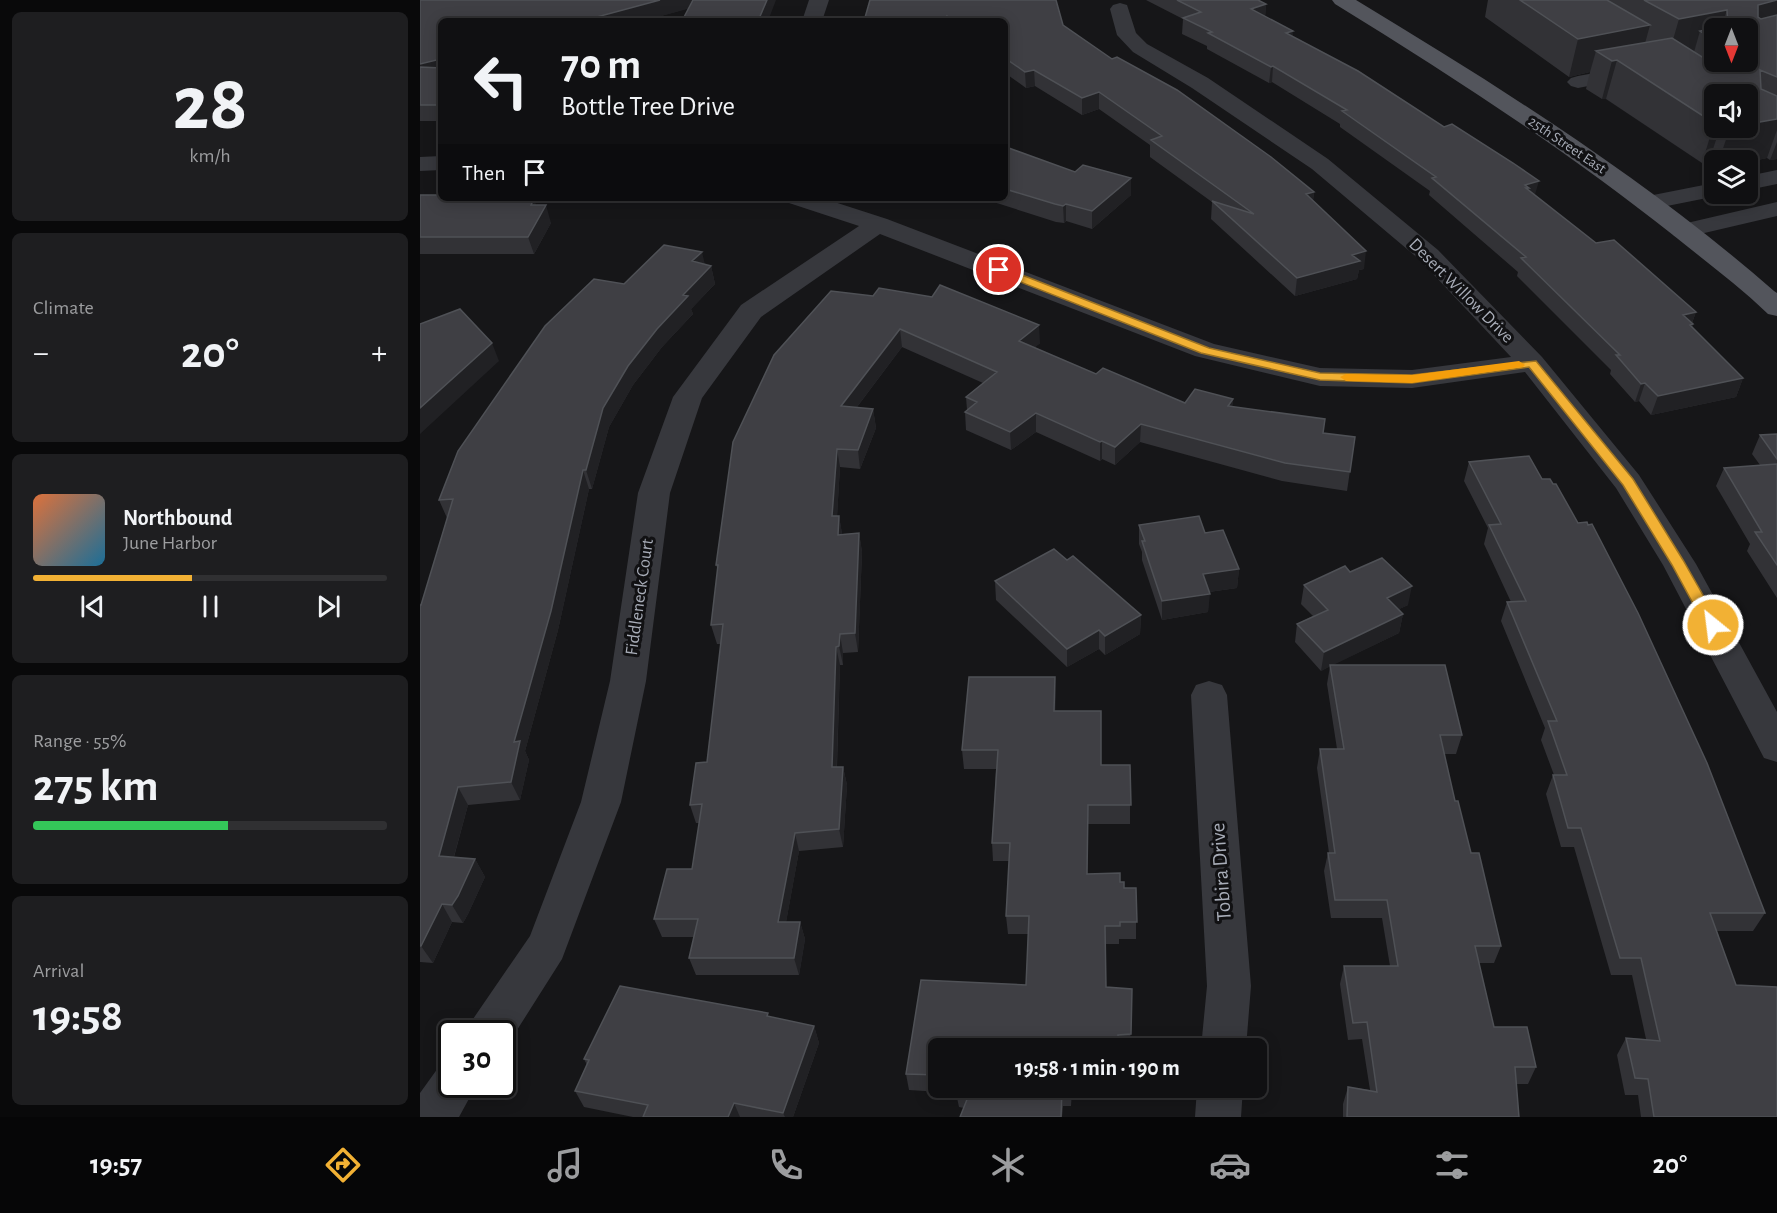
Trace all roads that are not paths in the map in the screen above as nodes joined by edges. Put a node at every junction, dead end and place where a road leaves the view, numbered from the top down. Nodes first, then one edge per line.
1 (819, 0) edge
2 (1342, 0) edge
3 (1120, 9) dead end
4 (813, 18) edge
5 (1654, 68) edge
6 (1578, 82) edge
7 (420, 164) edge
8 (438, 164) edge
9 (1777, 177) edge
10 (1758, 181) edge
11 (1704, 191) edge
12 (807, 201) edge
13 (1647, 203) junction
14 (1777, 209) edge
15 (878, 224) junction
16 (1683, 231) junction
17 (1777, 308) edge
18 (1532, 363) junction
19 (1209, 695) dead end
20 (1777, 747) edge
21 (498, 1020) edge
22 (1225, 1038) edge
23 (444, 1098) edge
24 (1219, 1098) edge
25 (431, 1117) edge
26 (1218, 1117) edge

1 - 4 street
2 - 13 main road, 25th Street East
3 - 18 street, Desert Willow Drive
5 - 6 street
7 - 8 street
9 - 10 street
11 - 13 street
12 - 15 street
13 - 16 main road, 25th Street East
14 - 16 street
15 - 18 street
15 - 21 street, Fiddleneck Court
16 - 17 main road, 25th Street East
18 - 20 street, Desert Willow Drive
19 - 22 street, Tobira Drive
23 - 25 street
24 - 26 street

